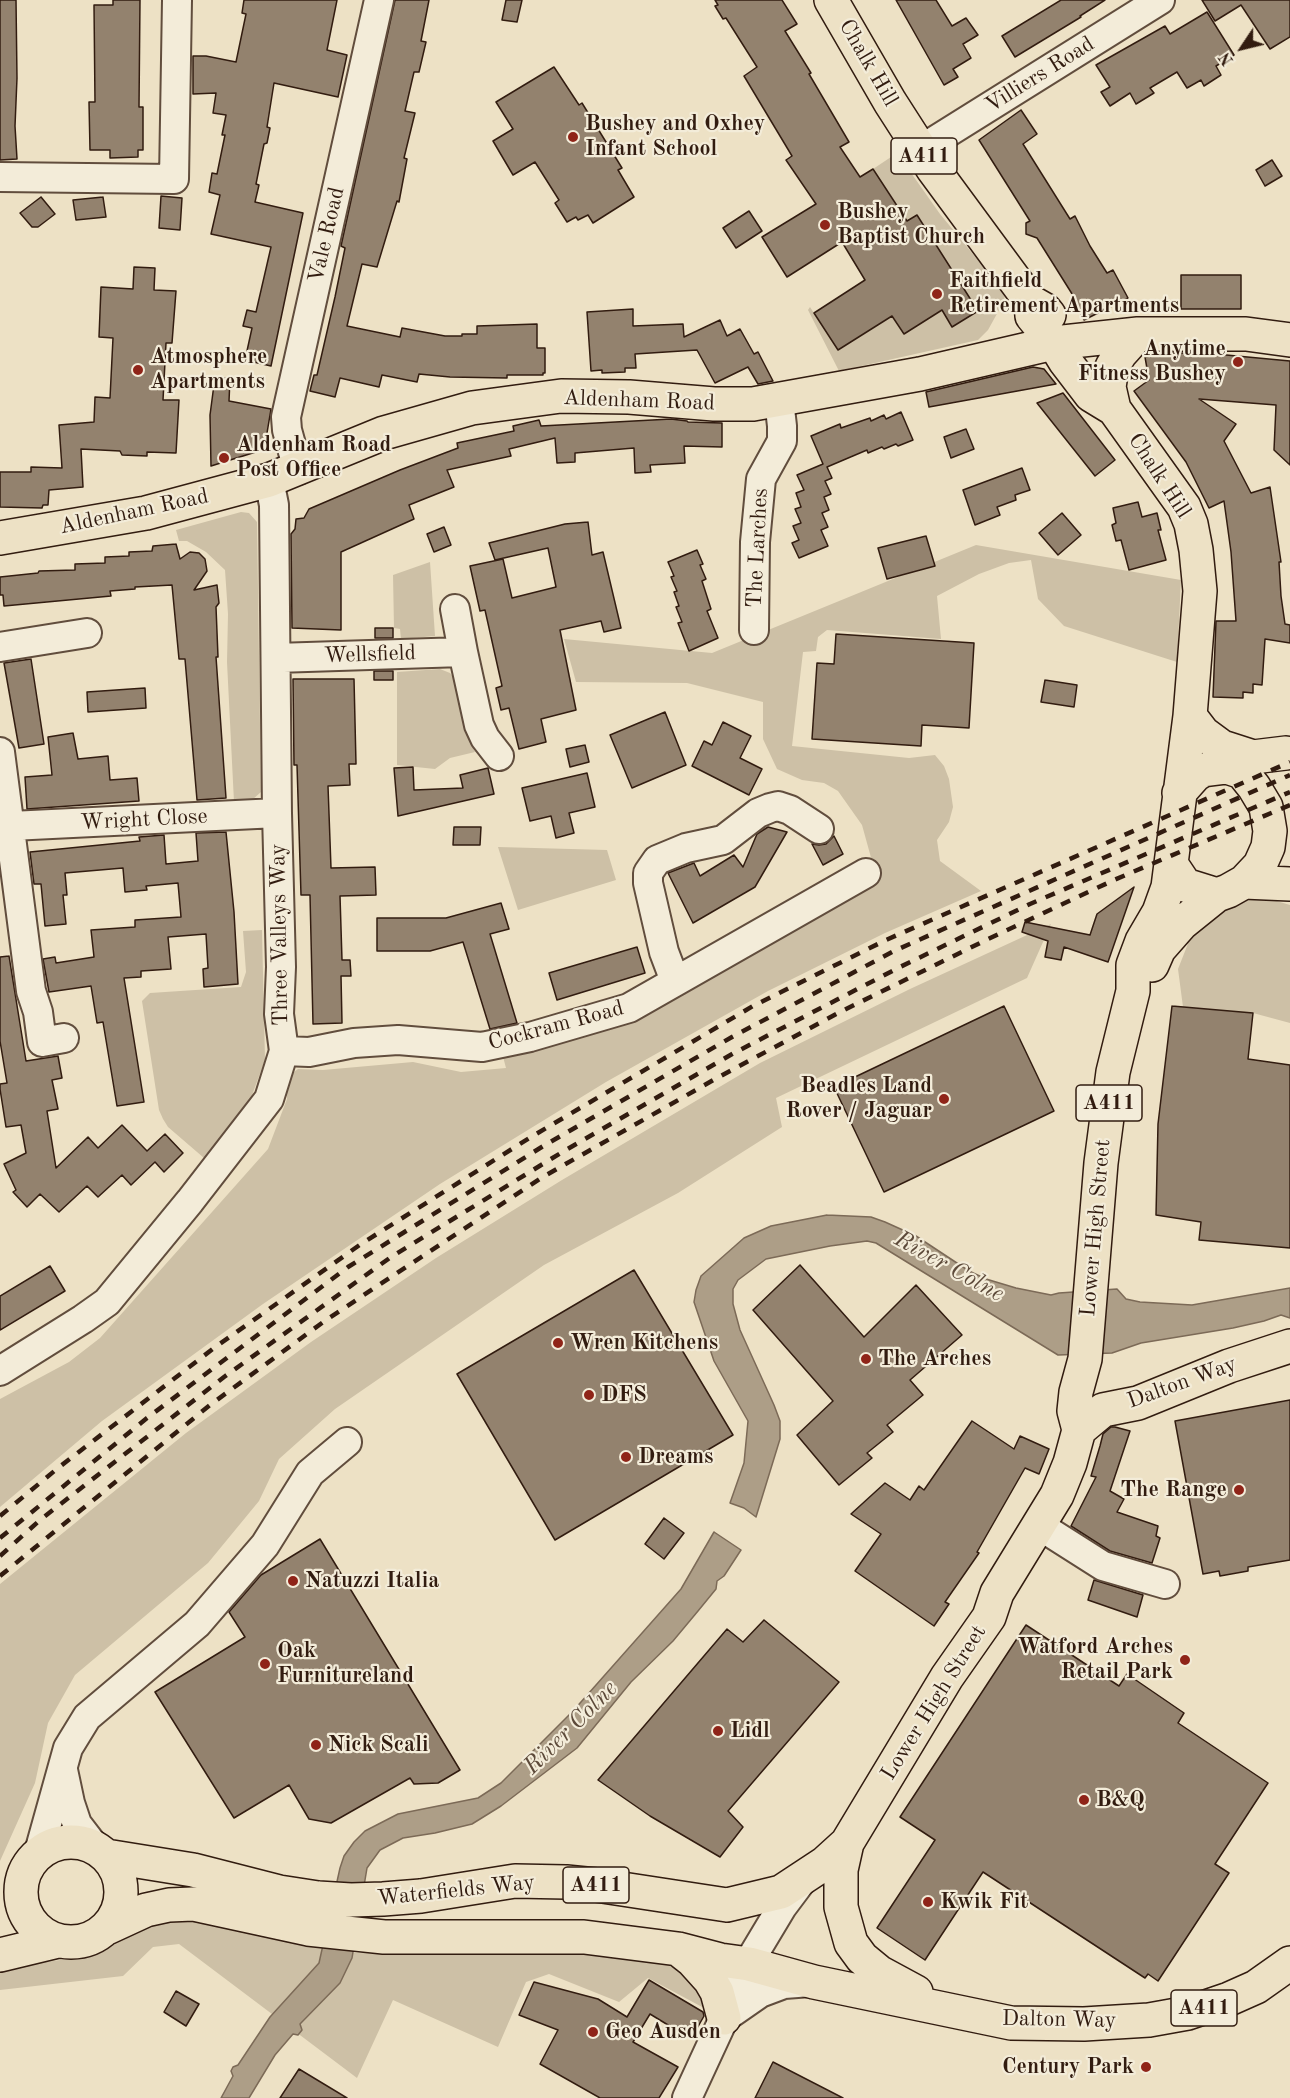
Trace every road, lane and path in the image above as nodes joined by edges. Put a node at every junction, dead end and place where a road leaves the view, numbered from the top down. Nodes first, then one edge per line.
1 (177, 0) edge
2 (379, 0) edge
3 (831, 0) edge
4 (1160, 0) edge
5 (920, 150) junction
6 (0, 177) edge
7 (1138, 334) junction
8 (1290, 340) edge
9 (1066, 342) junction
10 (779, 400) junction
11 (1114, 409) junction
12 (283, 475) junction
13 (0, 538) edge
14 (455, 609) dead end
15 (754, 630) dead end
16 (87, 633) dead end
17 (0, 647) edge
18 (463, 652) junction
19 (276, 658) junction
20 (1190, 716) junction
21 (1288, 751) edge
22 (0, 752) edge
23 (499, 756) dead end
24 (1179, 793) junction
25 (277, 813) junction
26 (1268, 819) junction
27 (10, 826) junction
28 (819, 829) dead end
29 (1290, 860) edge
30 (1171, 864) junction
31 (866, 873) dead end
32 (1290, 884) edge
33 (1231, 888) junction
34 (675, 981) junction
35 (1133, 991) junction
36 (64, 1038) dead end
37 (284, 1051) junction
38 (1290, 1346) edge
39 (1085, 1359) junction
40 (0, 1371) edge
41 (1119, 1406) junction
42 (1079, 1430) junction
43 (347, 1442) dead end
44 (1040, 1526) junction
45 (1165, 1584) dead end
46 (63, 1768) junction
47 (847, 1843) junction
48 (39, 1852) junction
49 (102, 1853) junction
50 (803, 1879) junction
51 (10, 1892) edge
52 (107, 1928) junction
53 (58, 1941) junction
54 (678, 1949) junction
55 (0, 1955) edge
56 (1290, 1963) edge
57 (749, 1964) junction
58 (814, 1982) junction
59 (946, 2008) junction
60 (724, 2018) junction
61 (687, 2098) edge

1 - 6 street
2 - 12 street, Vale Road
3 - 5 main road, Chalk Hill / A411
4 - 5 street, Villiers Road
5 - 9 main road, Chalk Hill / A411
7 - 8 main road, Aldenham Road
7 - 9 main road, Aldenham Road
7 - 11 main road
9 - 10 main road, Aldenham Road
9 - 11 main road, Chalk Hill / A411
10 - 12 main road, Aldenham Road
10 - 15 street, The Larches
11 - 20 main road, Chalk Hill / A411
12 - 13 main road, Aldenham Road
12 - 19 street, Three Valleys Way
14 - 18 street
16 - 17 street
18 - 19 street, Wellsfield
18 - 23 street
19 - 25 street, Three Valleys Way
20 - 21 main road
20 - 24 main road, Chalk Hill / A411
21 - 26 main road
22 - 27 street
24 - 26 main road
24 - 30 main road
25 - 27 street, Wright Close
25 - 37 street, Three Valleys Way
26 - 29 main road
26 - 33 main road
27 - 36 street
28 - 34 street
30 - 33 main road
30 - 35 main road, Lower High Street / A411
31 - 34 street, Cockram Road
32 - 33 main road
33 - 35 main road, Lower High Street / A411
34 - 37 street, Cockram Road
35 - 39 main road, Lower High Street / A411
37 - 40 street, Three Valleys Way
38 - 41 main road, Dalton Way
39 - 41 main road, Lower High Street / A411
39 - 42 main road, Lower High Street / A411
41 - 42 main road, Dalton Way
42 - 44 main road, Lower High Street / A411
43 - 46 street
44 - 45 street
44 - 47 main road, Lower High Street / A411
46 - 48 street
46 - 49 street
47 - 50 main road, Lower High Street / A411
47 - 59 main road, A411
48 - 49 main road
48 - 51 main road
49 - 50 main road, Waterfields Way / A411
49 - 52 main road
50 - 57 street, Lower High Street
51 - 53 main road
52 - 53 main road
52 - 54 main road, Waterfields Way / A411
53 - 55 main road
54 - 57 main road, Waterfields Way / A411
54 - 60 main road
56 - 59 main road, Dalton Way / A411
57 - 58 main road, Dalton Way / A411
57 - 60 street, Lower High Street
58 - 59 main road, Dalton Way / A411
58 - 60 street
60 - 61 street, Lower High Street

